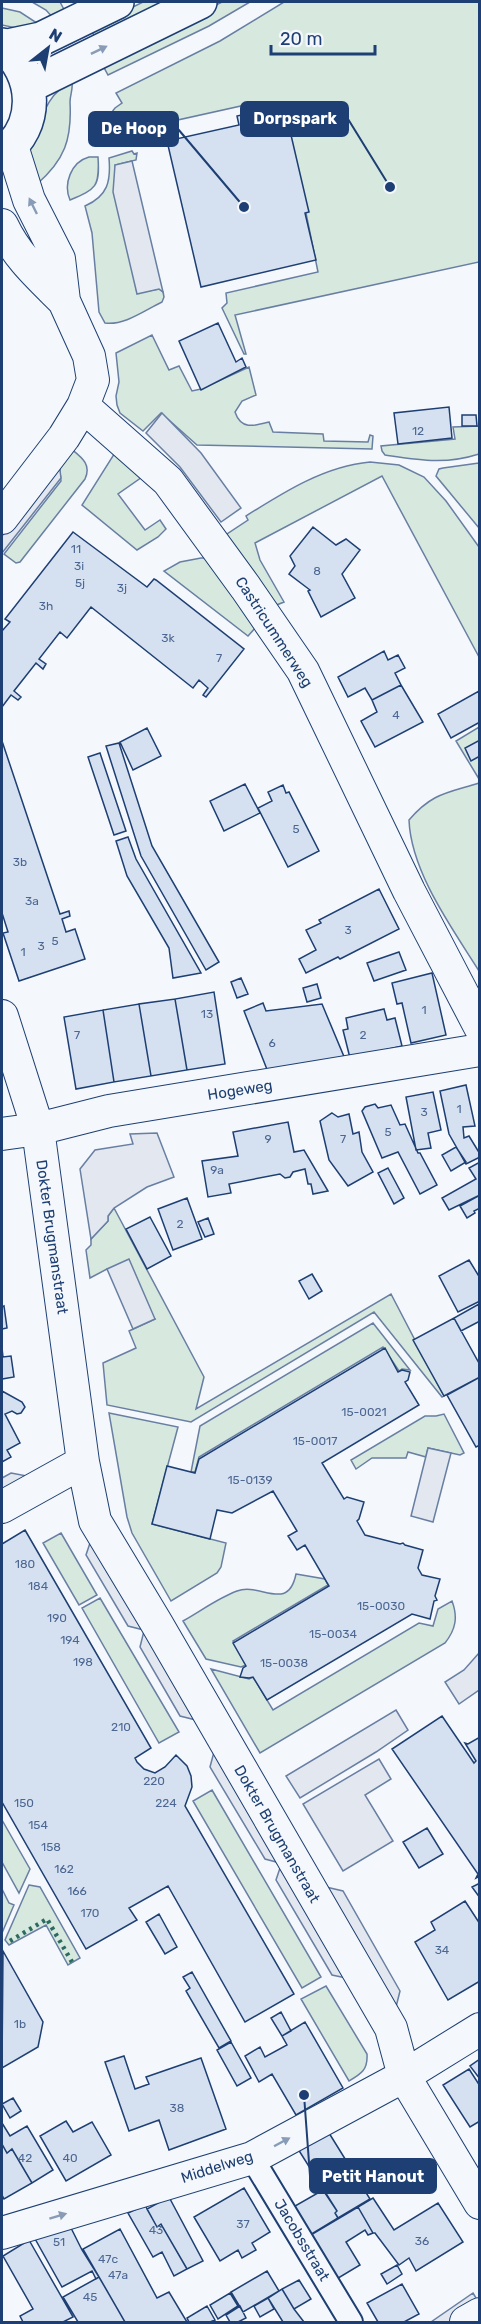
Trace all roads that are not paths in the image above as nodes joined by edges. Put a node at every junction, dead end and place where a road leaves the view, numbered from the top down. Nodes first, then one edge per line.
1 (117, 2) edge
2 (200, 2) edge
3 (2, 46) edge
4 (29, 86) junction
5 (7, 150) edge
6 (2, 225) edge
7 (64, 301) junction
8 (83, 406) junction
9 (2, 518) edge
10 (2, 1016) edge
11 (478, 1049) edge
12 (38, 1129) junction
13 (2, 1134) edge
14 (83, 1462) junction
15 (2, 1506) edge
16 (480, 2029) edge
17 (404, 2076) junction
18 (252, 2158) junction
19 (480, 2203) edge
20 (2, 2233) edge
21 (480, 2314) edge
22 (351, 2322) edge
23 (466, 2322) edge

1 - 3 main road
4 -> 2 main road
3 - 4 main road
4 - 5 main road
7 -> 5 street
6 - 7 street
7 - 8 street
8 - 9 street
8 - 11 street, Castricummerweg
10 - 12 street, Dokter Brugmanstraat
11 - 12 street, Hogeweg
12 - 13 street, Hogeweg
12 - 14 street, Dokter Brugmanstraat
14 - 15 street
14 - 17 street, Dokter Brugmanstraat
16 - 17 street, Middelweg
18 -> 17 street, Middelweg
17 - 19 street, Dokter Brugmanstraat
20 -> 18 street, Middelweg
18 - 22 street, Jacobsstraat
21 - 23 street

